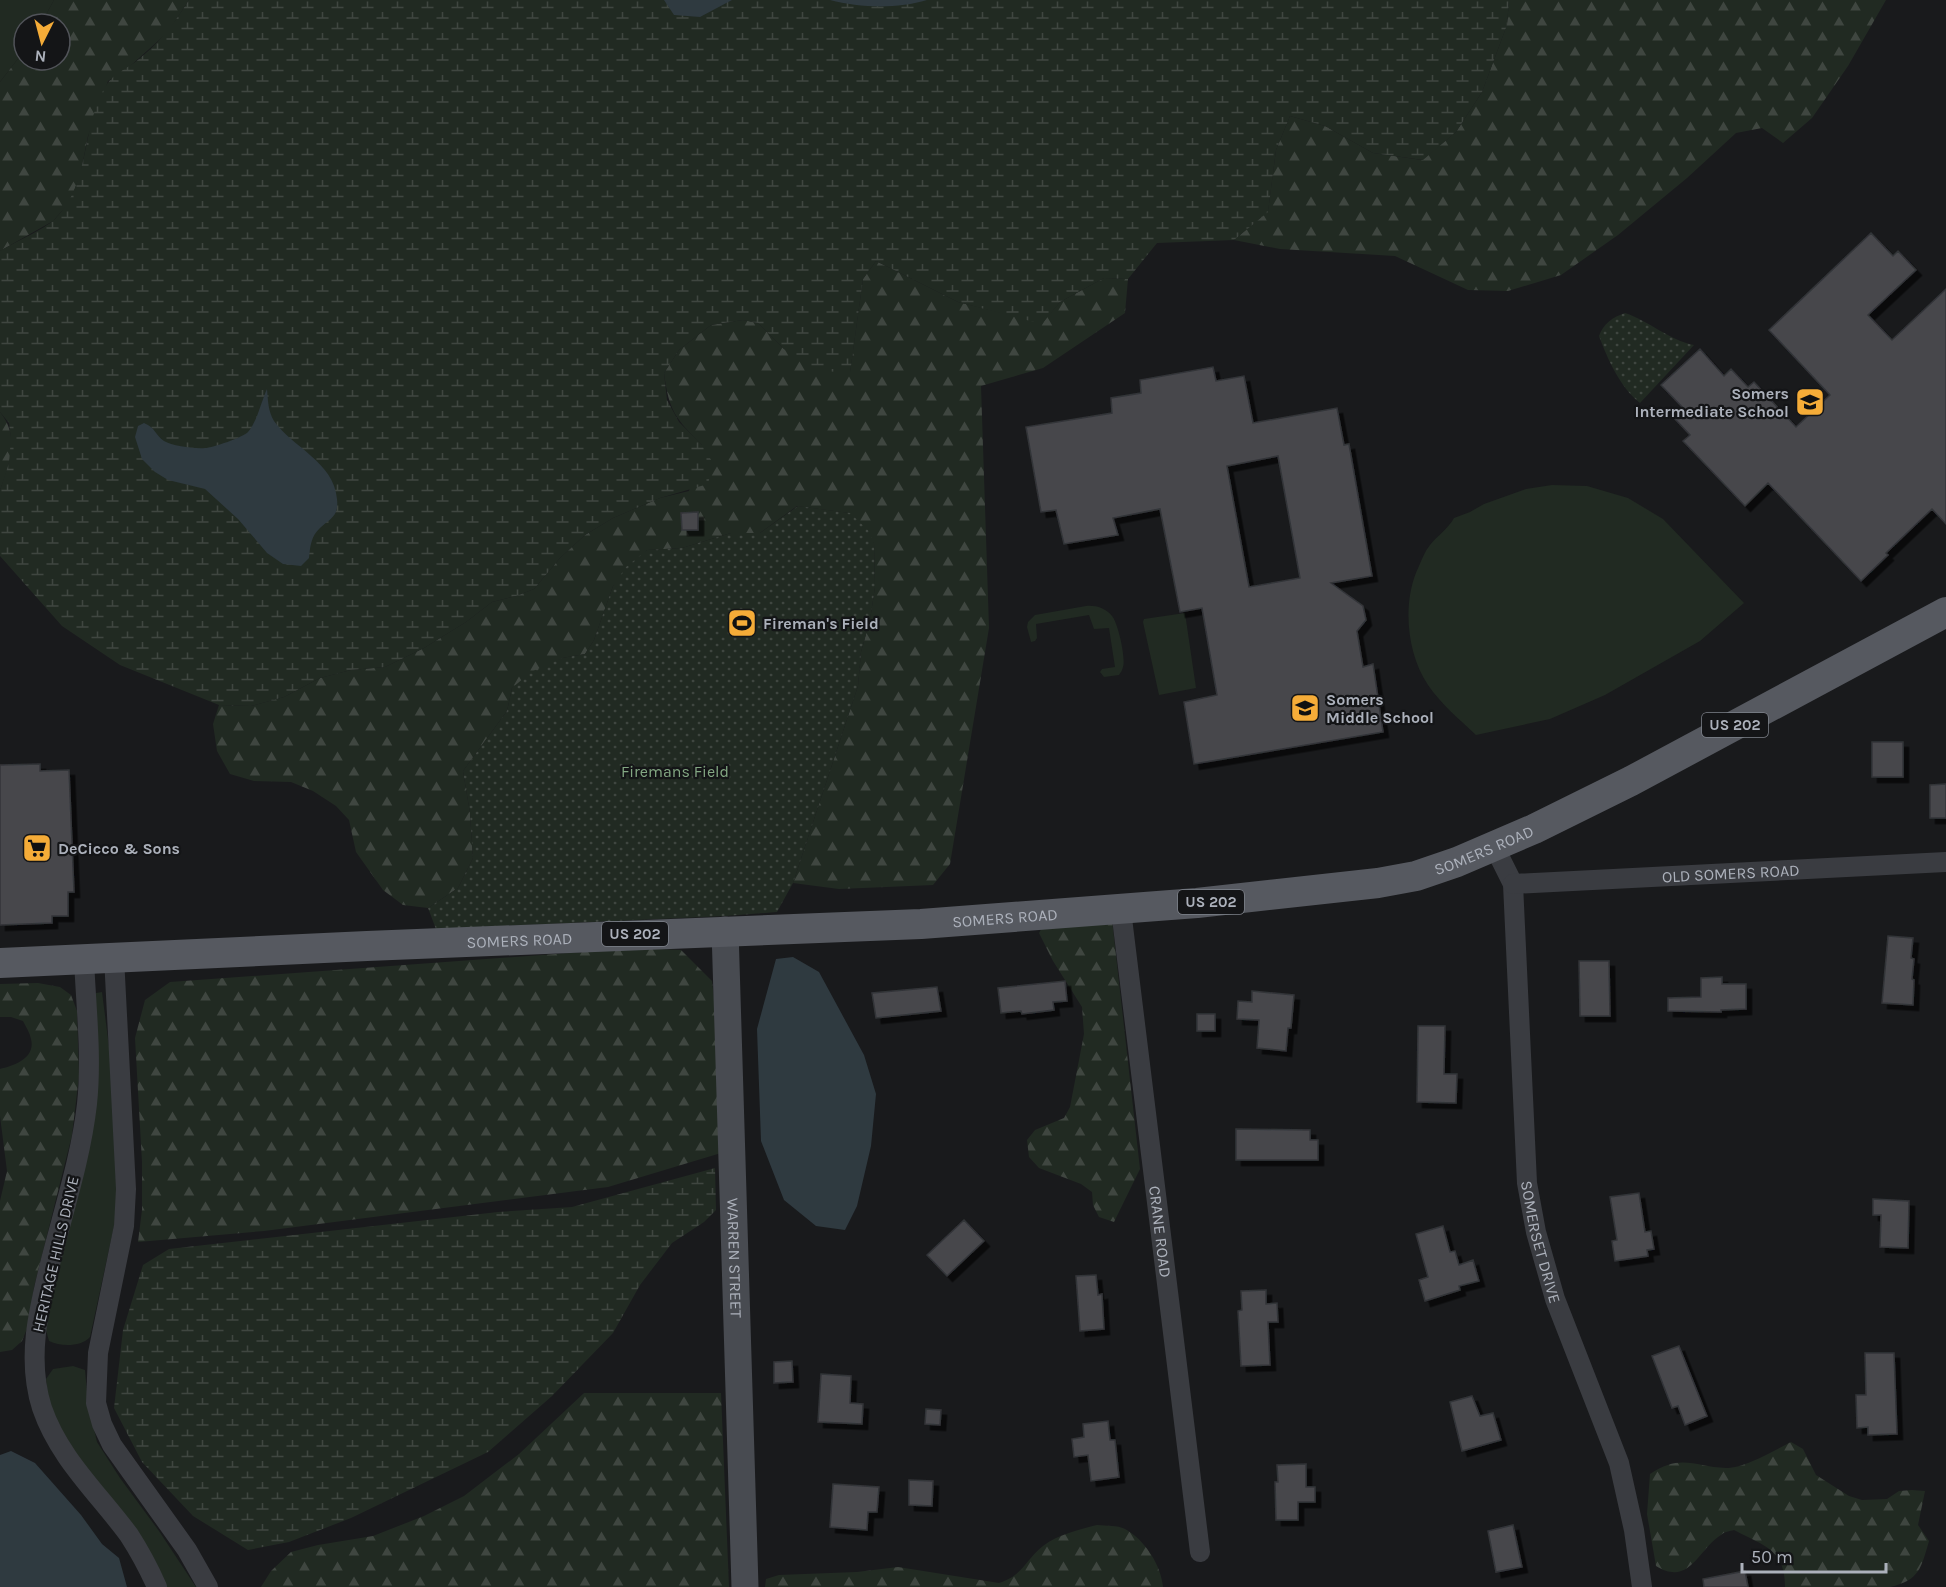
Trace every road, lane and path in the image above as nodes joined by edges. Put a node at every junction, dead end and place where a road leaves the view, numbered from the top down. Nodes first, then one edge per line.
1 (1946, 612) edge
2 (1495, 848) junction
3 (1946, 862) edge
4 (1513, 884) junction
5 (1121, 910) junction
6 (725, 930) junction
7 (114, 957) junction
8 (84, 959) junction
9 (0, 963) edge
10 (1200, 1552) dead end
11 (157, 1587) edge
12 (208, 1587) edge
13 (745, 1587) edge
14 (1642, 1587) edge

1 - 2 main road, SOMERS ROAD / US 202
2 - 4 street
2 - 5 main road, SOMERS ROAD / US 202
3 - 4 street, OLD SOMERS ROAD
4 - 14 street, SOMERSET DRIVE
5 - 6 main road, SOMERS ROAD / US 202
5 - 10 street, CRANE ROAD
6 - 7 main road, SOMERS ROAD / US 202
6 - 13 street, WARREN STREET
7 - 8 main road, SOMERS ROAD / US 202
7 - 12 street
8 - 9 main road, SOMERS ROAD / US 202
8 - 11 street, HERITAGE HILLS DRIVE

